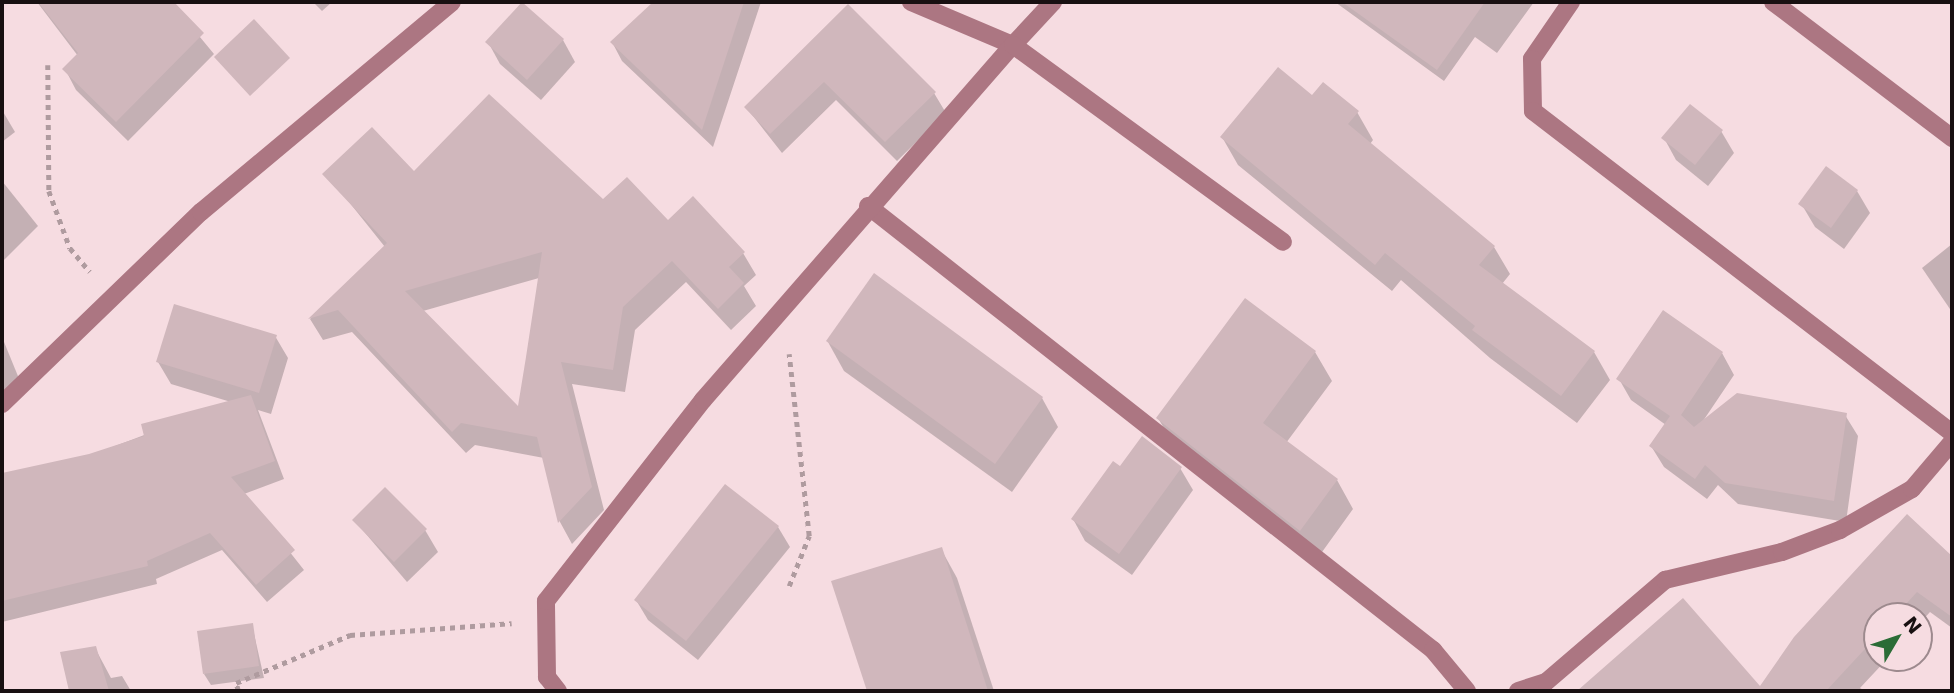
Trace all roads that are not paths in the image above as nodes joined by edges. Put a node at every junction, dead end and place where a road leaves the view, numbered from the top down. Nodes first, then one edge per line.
1 (452, 2) edge
2 (911, 2) edge
3 (1053, 2) edge
4 (1571, 2) edge
5 (1773, 2) edge
6 (1013, 45) junction
7 (1952, 138) edge
8 (868, 206) junction
9 (1283, 242) dead end
10 (2, 404) edge
11 (1952, 433) edge
12 (1952, 442) edge
13 (1552, 687) edge
14 (558, 691) edge
15 (1467, 691) edge
16 (1518, 691) edge

1 - 10 street
2 - 6 street
3 - 6 street
4 - 11 street
5 - 7 street
6 - 8 street
6 - 9 street
8 - 14 street
8 - 15 street
12 - 13 street
13 - 16 street

